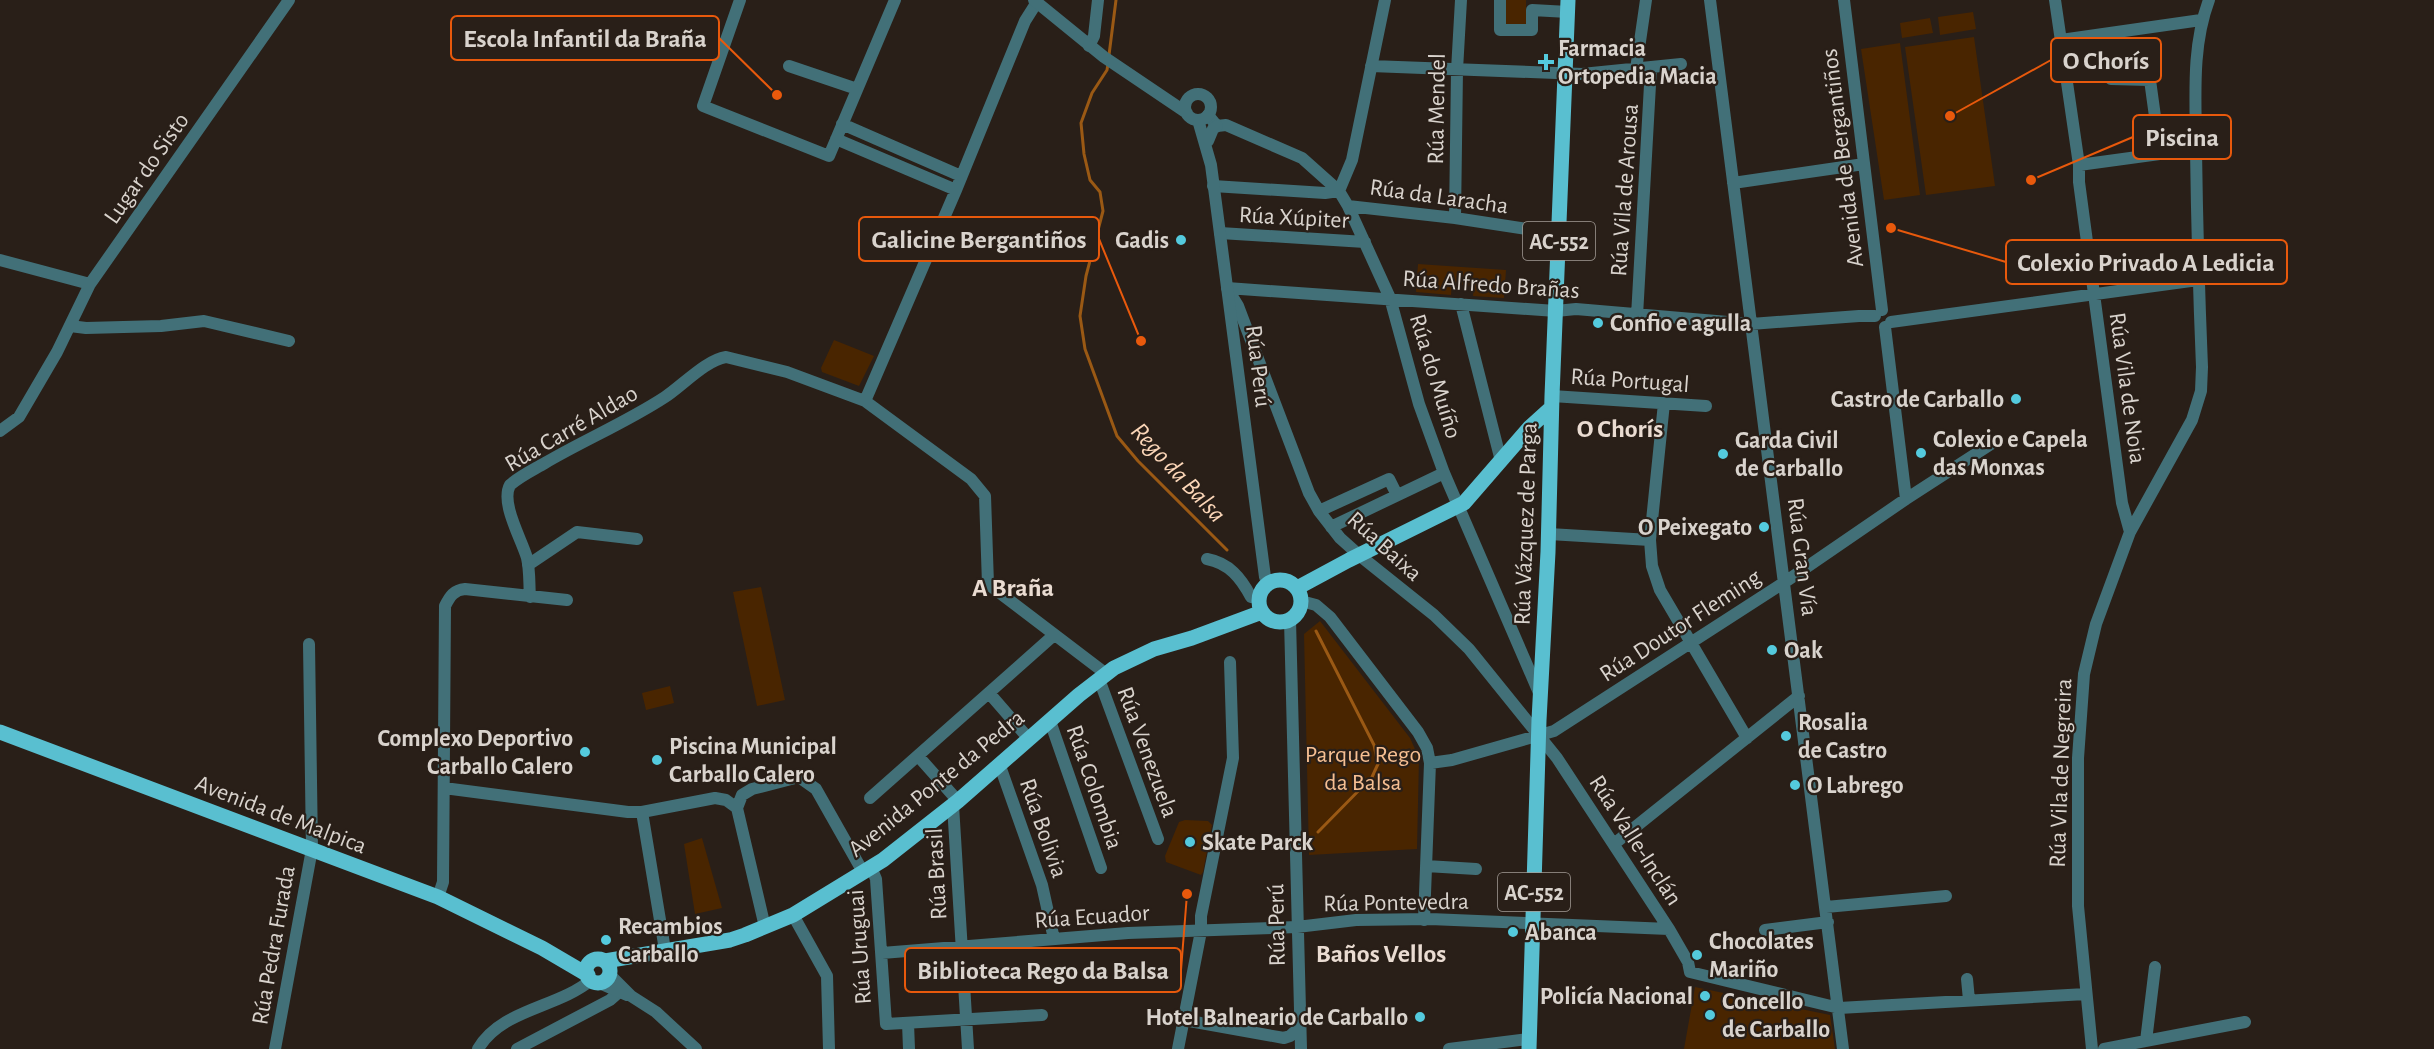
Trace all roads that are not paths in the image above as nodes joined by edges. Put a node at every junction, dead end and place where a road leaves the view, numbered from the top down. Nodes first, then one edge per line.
1 (289, 0) edge
2 (740, 0) edge
3 (895, 0) edge
4 (1098, 0) edge
5 (1385, 0) edge
6 (1461, 0) edge
7 (1500, 0) edge
8 (1646, 0) edge
9 (1710, 0) edge
10 (1844, 0) edge
11 (2055, 0) edge
12 (2209, 0) edge
13 (1036, 1) edge
14 (1533, 5) edge
15 (1568, 6) edge
16 (2201, 20) junction
17 (2061, 40) junction
18 (1089, 46) junction
19 (1681, 64) dead end
20 (789, 66) dead end
21 (1371, 66) junction
22 (1651, 68) junction
23 (1636, 69) junction
24 (1457, 70) junction
25 (1565, 73) junction
26 (2111, 79) dead end
27 (857, 89) junction
28 (1189, 97) junction
29 (1168, 101) junction
30 (1201, 115) junction
31 (842, 124) junction
32 (1222, 126) junction
33 (836, 139) junction
34 (1208, 146) junction
35 (2196, 148) junction
36 (903, 151) junction
37 (2160, 153) junction
38 (898, 165) junction
39 (1864, 165) junction
40 (2079, 165) junction
41 (961, 176) junction
42 (1733, 183) junction
43 (1213, 186) junction
44 (956, 190) junction
45 (1339, 191) junction
46 (1348, 206) junction
47 (1455, 218) junction
48 (1220, 233) junction
49 (1559, 234) junction
50 (1365, 242) junction
51 (0, 260) edge
52 (2198, 280) junction
53 (90, 284) junction
54 (1227, 288) junction
55 (2095, 294) junction
56 (1390, 298) junction
57 (1461, 303) junction
58 (1556, 311) junction
59 (1879, 313) junction
60 (1636, 316) junction
61 (1751, 324) junction
62 (1888, 324) junction
63 (70, 326) junction
64 (289, 341) dead end
65 (1254, 346) junction
66 (1236, 348) junction
67 (1552, 372) junction
68 (865, 401) junction
69 (1664, 403) junction
70 (1706, 406) dead end
71 (1549, 411) junction
72 (0, 431) edge
73 (1990, 444) dead end
74 (1501, 461) junction
75 (1444, 473) junction
76 (1397, 495) junction
77 (1906, 498) junction
78 (1459, 506) junction
79 (1319, 512) junction
80 (1331, 527) junction
81 (2130, 532) junction
82 (1548, 534) junction
83 (638, 539) dead end
84 (1650, 540) junction
85 (1359, 555) junction
86 (1207, 559) dead end
87 (528, 565) junction
88 (1271, 582) junction
89 (1785, 582) junction
90 (1300, 595) junction
91 (530, 597) junction
92 (567, 600) dead end
93 (1261, 605) junction
94 (1290, 620) junction
95 (1054, 635) junction
96 (1691, 642) junction
97 (309, 644) dead end
98 (1230, 662) dead end
99 (1102, 676) junction
100 (989, 693) junction
101 (1541, 696) junction
102 (1799, 696) junction
103 (1050, 721) junction
104 (0, 732) edge
105 (1539, 736) junction
106 (1747, 738) junction
107 (1029, 739) junction
108 (918, 756) junction
109 (1430, 763) junction
110 (1000, 766) junction
111 (444, 788) junction
112 (870, 798) dead end
113 (956, 803) junction
114 (736, 808) junction
115 (642, 812) junction
116 (1158, 839) dead end
117 (1614, 844) junction
118 (312, 849) junction
119 (1426, 866) junction
120 (1101, 868) dead end
121 (1476, 868) dead end
122 (867, 870) junction
123 (438, 897) junction
124 (1946, 897) dead end
125 (1826, 907) junction
126 (793, 915) junction
127 (1427, 920) junction
128 (1828, 922) junction
129 (1533, 924) junction
130 (765, 927) junction
131 (1297, 927) junction
132 (1669, 929) junction
133 (1765, 930) dead end
134 (1201, 931) junction
135 (1054, 939) junction
136 (961, 947) junction
137 (665, 950) junction
138 (882, 953) junction
139 (2155, 967) dead end
140 (599, 972) junction
141 (1967, 979) dead end
142 (618, 993) junction
143 (2086, 994) junction
144 (631, 996) junction
145 (1969, 1000) junction
146 (1839, 1008) junction
147 (1042, 1015) dead end
148 (966, 1019) junction
149 (1184, 1020) junction
150 (2246, 1022) dead end
151 (908, 1023) junction
152 (1300, 1027) junction
153 (2146, 1041) junction
154 (1528, 1044) edge
155 (275, 1049) edge
156 (478, 1049) edge
157 (517, 1049) edge
158 (696, 1049) edge
159 (829, 1049) edge
160 (909, 1049) edge
161 (968, 1049) edge
162 (1178, 1049) edge
163 (1301, 1049) edge
164 (1449, 1049) edge
165 (1843, 1049) edge
166 (2092, 1049) edge
167 (2104, 1049) edge

1 - 53 street, Lugar do Sisto
2 - 33 street
3 - 27 street
4 - 18 street
5 - 21 street
6 - 24 street, Rúa Mendel
7 - 14 street
8 - 23 street
9 - 42 street, Rúa Gran Vía
10 - 39 street, Avenida de Bergantiños
11 - 17 street, Rúa Vila de Noia
12 - 16 street, Rúa Vila de Negreira
13 - 18 street, Rúa do Muíño
13 - 41 street
14 - 15 street
15 - 25 main road, Rúa Vázquez de Parga / AC-552
16 - 17 street
16 - 35 street, Rúa Vila de Negreira
17 - 40 street, Rúa Vila de Noia
18 - 29 street, Rúa do Muíño
19 - 22 street
20 - 27 street
21 - 24 street
21 - 45 street
22 - 23 street
22 - 60 street, Rúa Vila de Arousa
23 - 25 street
24 - 25 street
24 - 47 street, Rúa Mendel
25 - 49 main road, Rúa Vázquez de Parga / AC-552
26 - 37 street
27 - 31 street
28 - 29 street
28 - 30 street
28 - 30 street, Rúa do Muíño
29 - 30 street, Rúa do Muíño
30 - 32 street, Rúa do Muíño
30 - 34 street, Rúa Perú
31 - 33 street
31 - 36 street
32 - 34 street
32 - 45 street, Rúa do Muíño
33 - 38 street
34 - 43 street, Rúa Perú
35 - 37 street
35 - 52 street, Rúa Vila de Negreira
36 - 38 street
36 - 41 street
37 - 40 street
38 - 44 street
39 - 42 street
39 - 59 street, Avenida de Bergantiños
40 - 55 street, Rúa Vila de Noia
41 - 44 street
42 - 61 street, Rúa Gran Vía
43 - 45 street
43 - 48 street, Rúa Perú
44 - 68 street
45 - 46 street, Rúa do Muíño
46 - 47 street, Rúa da Laracha
46 - 50 street, Rúa do Muíño
47 - 49 street, Rúa da Laracha
48 - 50 street, Rúa Xúpiter
48 - 54 street, Rúa Perú
49 - 58 main road, Rúa Vázquez de Parga / AC-552
50 - 56 street, Rúa do Muíño
51 - 53 street
52 - 55 street
52 - 81 street, Rúa Vila de Negreira
53 - 63 street, Lugar do Sisto
54 - 56 street, Rúa Alfredo Brañas
54 - 65 street, Rúa Baixa
54 - 66 street, Rúa Perú
55 - 62 street
55 - 81 street, Rúa Vila de Noia
56 - 57 street, Rúa Alfredo Brañas
56 - 75 street, Rúa do Muíño
57 - 58 street, Rúa Alfredo Brañas
57 - 74 street
58 - 60 street, Rúa Alfredo Brañas
58 - 67 main road, Rúa Vázquez de Parga / AC-552
59 - 61 street, Rúa Alfredo Brañas
59 - 62 street
60 - 61 street, Rúa Alfredo Brañas
61 - 89 street, Rúa Gran Vía
62 - 77 street
63 - 64 street
63 - 72 street, Lugar do Sisto
65 - 66 street
65 - 79 street, Rúa Baixa
66 - 88 street, Rúa Perú
67 - 71 main road, Rúa Vázquez de Parga / AC-552
67 - 71 main road
68 - 87 street, Rúa Carré Aldao
68 - 95 street
69 - 70 street, Rúa Portugal
69 - 71 street, Rúa Portugal
69 - 84 street
71 - 74 main road
71 - 82 main road, Rúa Vázquez de Parga / AC-552
73 - 77 street, Rúa Doutor Fleming
74 - 78 main road
75 - 76 street
75 - 78 street, Rúa do Muíño
76 - 79 street
76 - 80 street
77 - 89 street, Rúa Doutor Fleming
78 - 85 main road
78 - 101 street, Rúa do Muíño
79 - 80 street, Rúa Baixa
80 - 85 street, Rúa Baixa
81 - 143 street, Rúa Vila de Negreira
82 - 84 street
82 - 101 main road, Rúa Vázquez de Parga / AC-552
83 - 87 street
84 - 96 street
85 - 90 main road
85 - 105 street, Rúa Baixa
86 - 93 street
87 - 91 street, Rúa Carré Aldao
88 - 90 main road
88 - 93 main road
89 - 96 street, Rúa Doutor Fleming
89 - 102 street, Rúa Gran Vía
90 - 94 main road
90 - 109 street
91 - 92 street
91 - 111 street
93 - 94 main road
93 - 99 main road, Avenida Ponte da Pedra
94 - 131 street, Rúa Perú
95 - 99 street
95 - 100 street
96 - 105 street, Rúa Doutor Fleming
96 - 106 street
97 - 118 street, Rúa Pedra Furada
98 - 134 street
99 - 103 main road, Avenida Ponte da Pedra
99 - 116 street, Rúa Venezuela
100 - 107 street
100 - 108 street
101 - 105 main road, Rúa Vázquez de Parga / AC-552
102 - 106 street
102 - 125 street, Rúa Gran Vía
103 - 107 main road, Avenida Ponte da Pedra
103 - 120 street, Rúa Colombia
104 - 118 main road, Avenida de Malpica
105 - 109 street, Rúa Doutor Fleming
105 - 117 street, Rúa Valle-Inclán
105 - 129 main road, Rúa Vázquez de Parga / AC-552
106 - 117 street
107 - 110 main road, Avenida Ponte da Pedra
108 - 112 street
108 - 113 street
109 - 119 street
110 - 113 main road, Avenida Ponte da Pedra
110 - 135 street, Rúa Bolivia
111 - 115 street
111 - 123 street
113 - 122 main road, Avenida Ponte da Pedra
113 - 136 street, Rúa Brasil
114 - 115 street
114 - 122 street, Rúa Uruguai
114 - 130 street
115 - 137 street
117 - 132 street, Rúa Valle-Inclán
118 - 123 main road, Avenida de Malpica
118 - 155 street, Rúa Pedra Furada
119 - 121 street
119 - 127 street
122 - 126 main road, Avenida Ponte da Pedra
122 - 138 street, Rúa Uruguai
123 - 140 main road, Avenida de Malpica
124 - 125 street
125 - 128 street, Rúa Gran Vía
126 - 130 main road, Avenida Ponte da Pedra
126 - 159 street
127 - 129 street, Rúa Pontevedra
127 - 131 street, Rúa Pontevedra
128 - 133 street
128 - 146 street, Rúa Gran Vía
129 - 132 street, Rúa Pontevedra
129 - 154 main road, Rúa Vázquez de Parga / AC-552
130 - 137 main road, Avenida Ponte da Pedra
131 - 134 street, Rúa Ecuador
131 - 152 street, Rúa Perú
132 - 146 street, Rúa Valle-Inclán
134 - 135 street, Rúa Ecuador
134 - 149 street
135 - 136 street, Rúa Ecuador
136 - 138 street, Rúa Ecuador
136 - 148 street, Rúa Brasil
137 - 140 main road, Avenida Ponte da Pedra
138 - 151 street, Rúa Uruguai
139 - 153 street
140 - 142 street
140 - 144 street
140 - 156 street
141 - 145 street
142 - 144 street
142 - 157 street
143 - 145 street
143 - 166 street, Rúa Vila de Negreira
144 - 158 street
145 - 146 street
146 - 165 street, Rúa Gran Vía
147 - 148 street
148 - 151 street
148 - 161 street, Rúa Brasil
149 - 152 street
149 - 162 street
150 - 153 street
151 - 160 street
152 - 163 street, Rúa Perú
153 - 167 street
154 - 164 street

